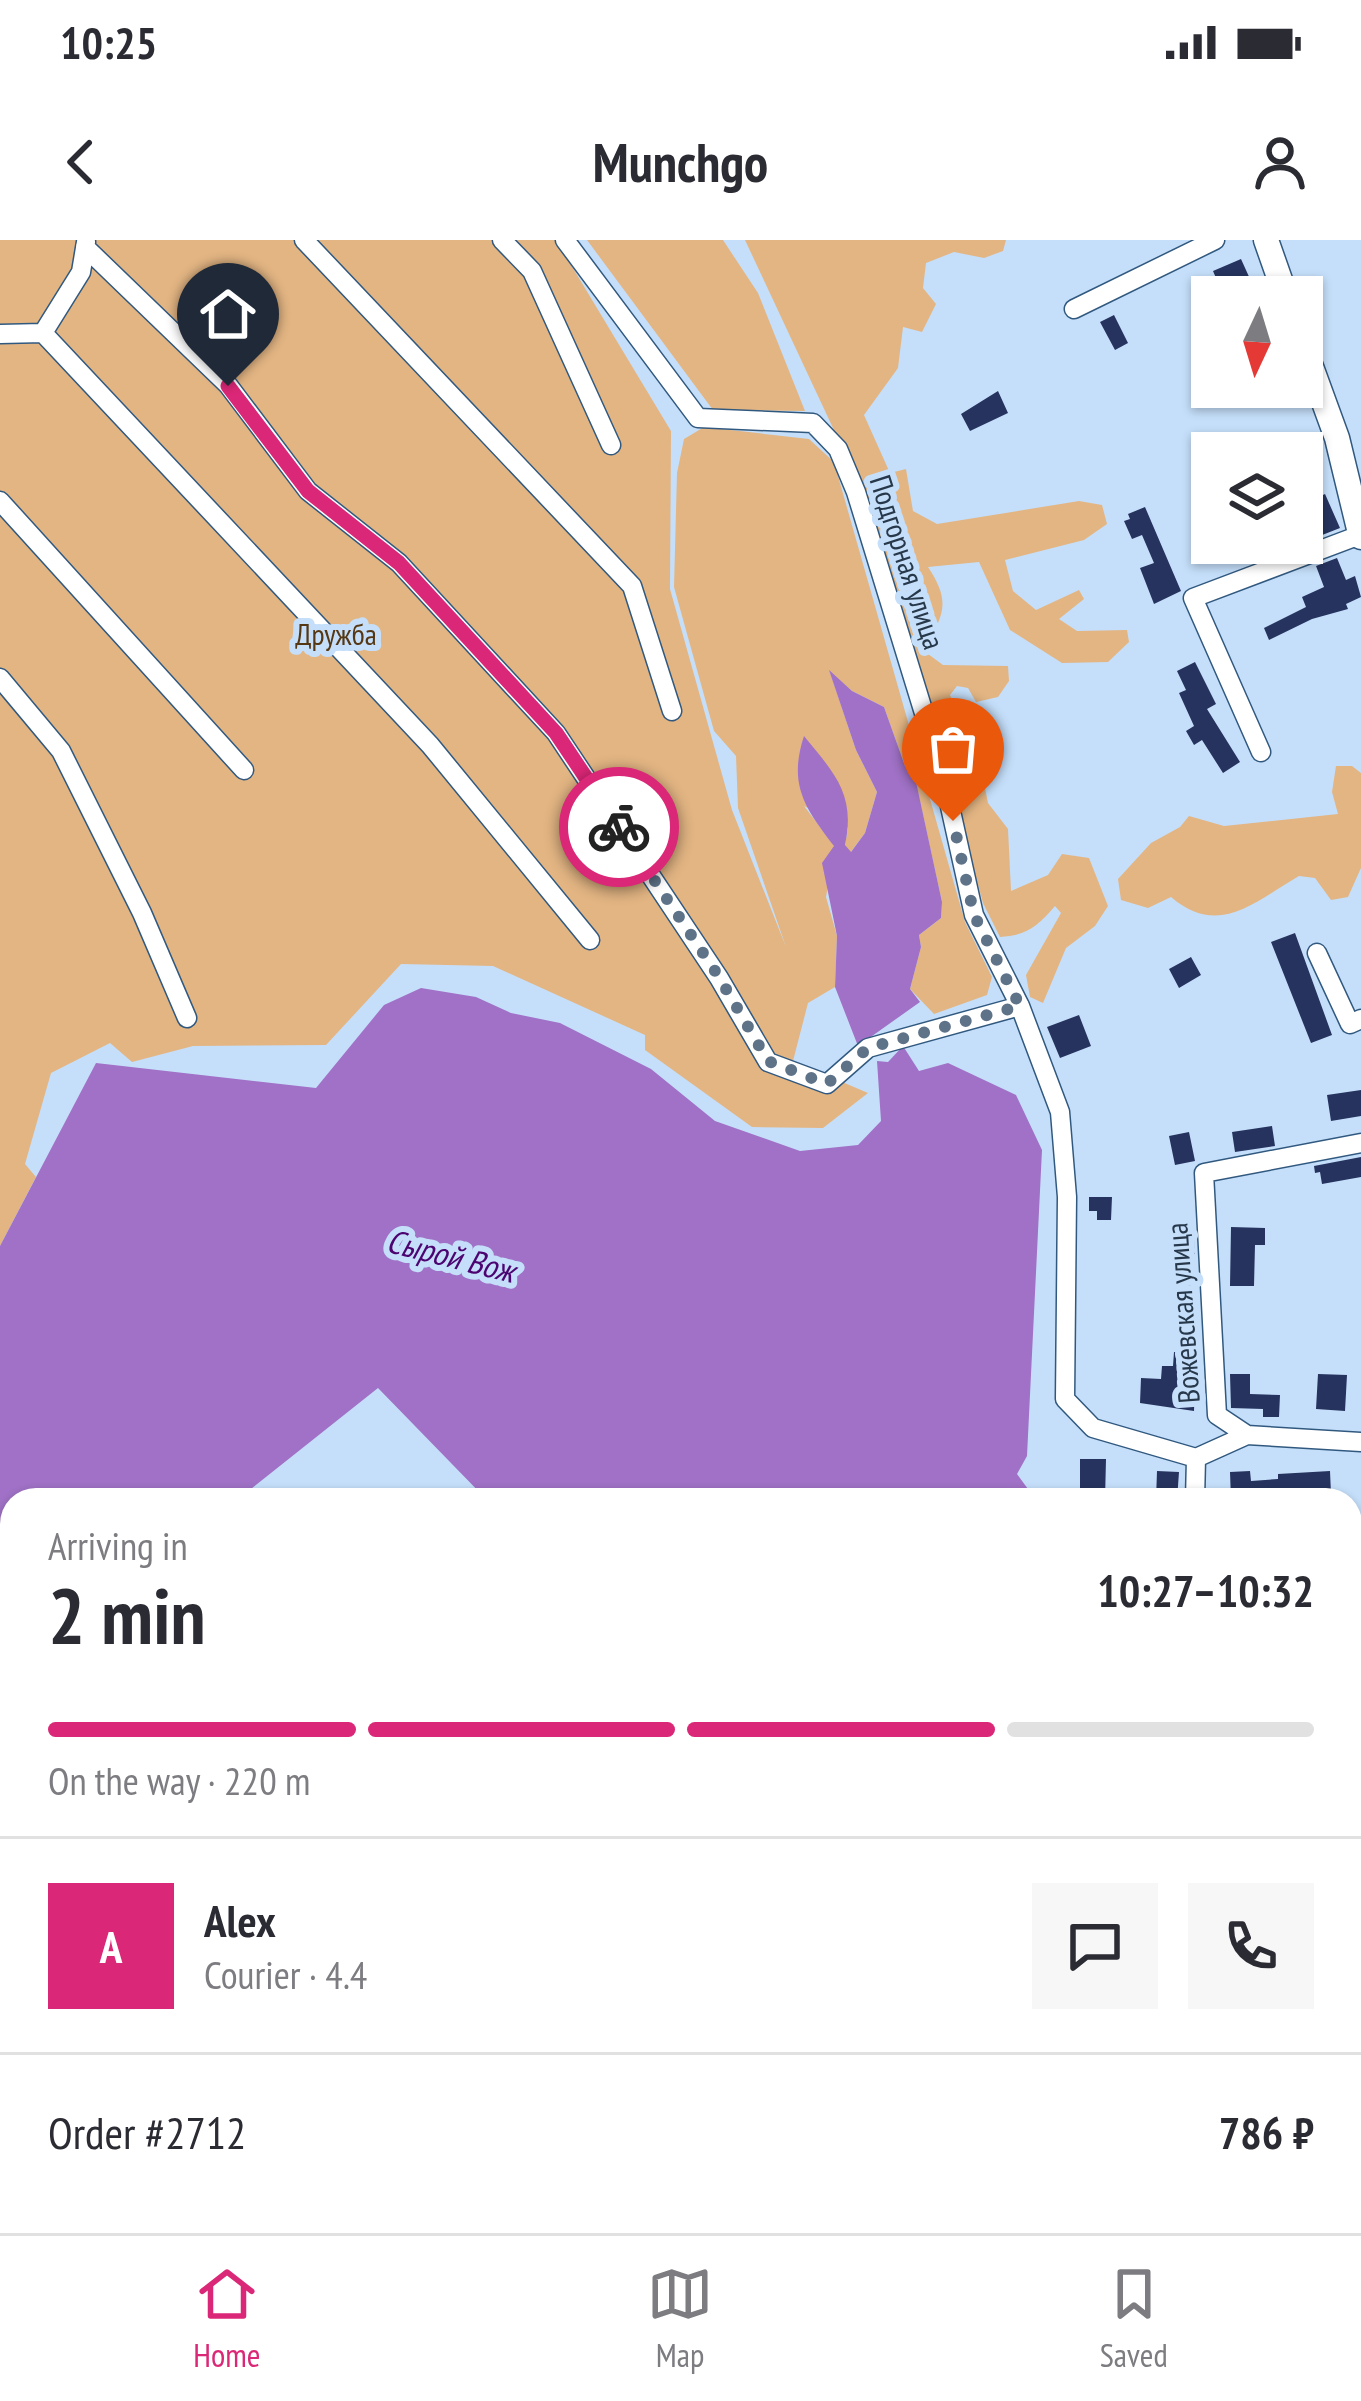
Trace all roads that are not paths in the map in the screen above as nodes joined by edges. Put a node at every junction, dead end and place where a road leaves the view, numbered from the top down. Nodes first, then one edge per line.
1 (304, 240) edge
2 (502, 240) edge
3 (565, 240) edge
4 (1215, 240) edge
5 (1266, 240) edge
6 (86, 244) edge
7 (1279, 276) edge
8 (1074, 309) dead end
9 (44, 333) junction
10 (0, 334) edge
11 (1323, 399) edge
12 (611, 446) dead end
13 (0, 501) edge
14 (1360, 536) edge
15 (0, 678) edge
16 (672, 710) dead end
17 (1261, 752) dead end
18 (244, 770) dead end
19 (590, 940) dead end
20 (1317, 953) dead end
21 (1020, 1006) junction
22 (187, 1018) dead end
23 (1361, 1019) edge
24 (1361, 1143) edge
25 (1247, 1436) junction
26 (1361, 1442) edge
27 (1196, 1458) junction
28 (1195, 1488) edge

1 - 16 street
2 - 12 street
3 - 21 street, Подгорная улица
4 - 8 street
5 - 7 main road
6 - 9 street
6 - 21 street
9 - 10 street
9 - 19 street
11 - 14 main road
13 - 18 street
14 - 17 street
15 - 22 street
20 - 23 street
21 - 27 street, Подгорная улица
24 - 25 street, Вожевская улица
25 - 26 street
25 - 27 street
27 - 28 street

